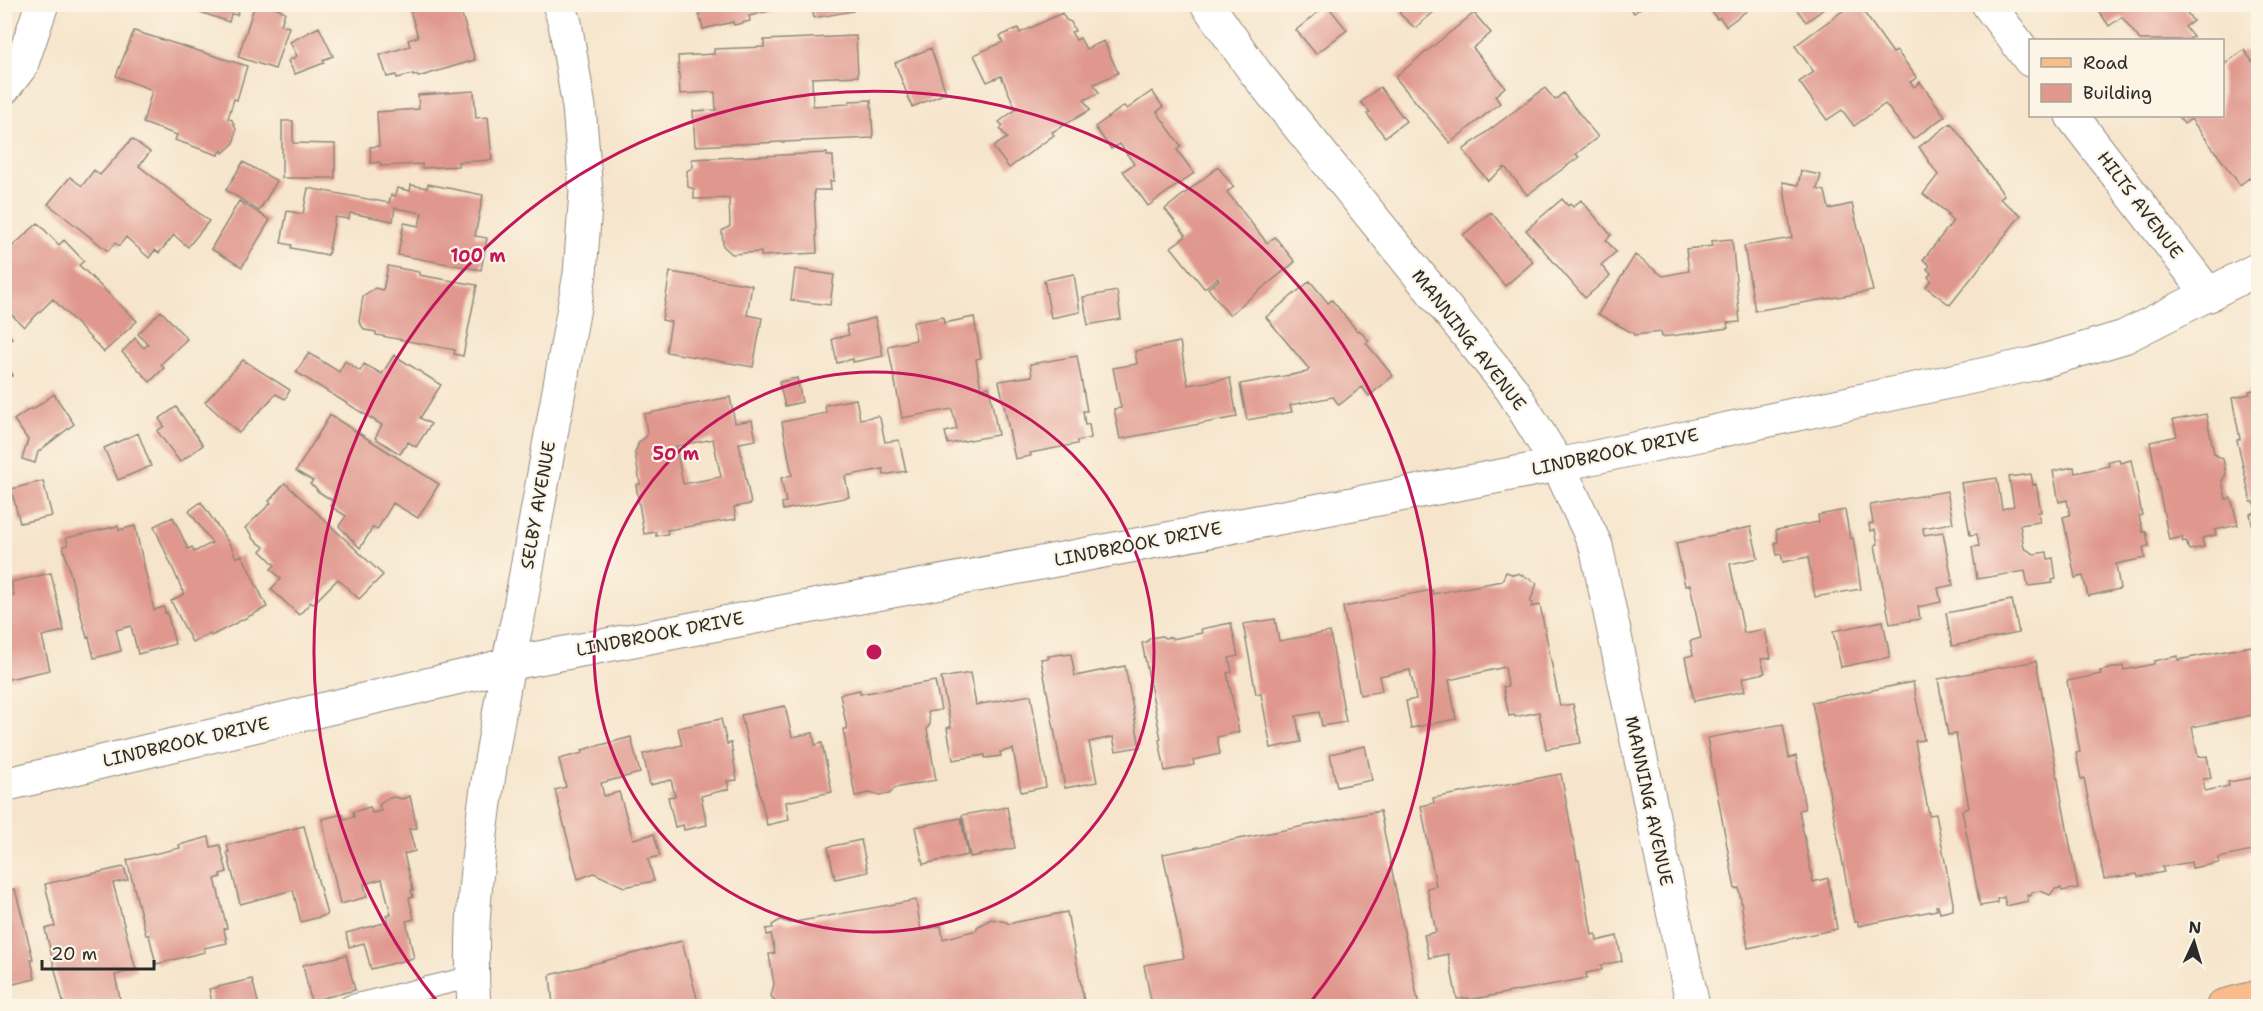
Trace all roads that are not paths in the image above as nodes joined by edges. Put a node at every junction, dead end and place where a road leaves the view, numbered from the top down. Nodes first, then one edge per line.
1 (42, 4) edge
2 (559, 4) edge
3 (1207, 4) edge
4 (1988, 4) edge
5 (2029, 57) edge
6 (4, 88) edge
7 (2073, 117) edge
8 (2259, 268) edge
9 (2209, 295) junction
10 (1558, 465) junction
11 (507, 664) junction
12 (4, 785) edge
13 (473, 992) edge
14 (2259, 997) edge
15 (350, 1006) edge
16 (1693, 1006) edge
17 (2223, 1006) edge

1 - 6 street
2 - 11 street, SELBY AVENUE
3 - 10 street, MANNING AVENUE
4 - 5 street
7 - 9 street, HILTS AVENUE
8 - 9 street, LINDBROOK DRIVE
9 - 10 street, LINDBROOK DRIVE
10 - 11 street, LINDBROOK DRIVE
10 - 16 street, MANNING AVENUE
11 - 12 street, LINDBROOK DRIVE
11 - 13 street, SELBY AVENUE
13 - 15 lane
14 - 17 main road

